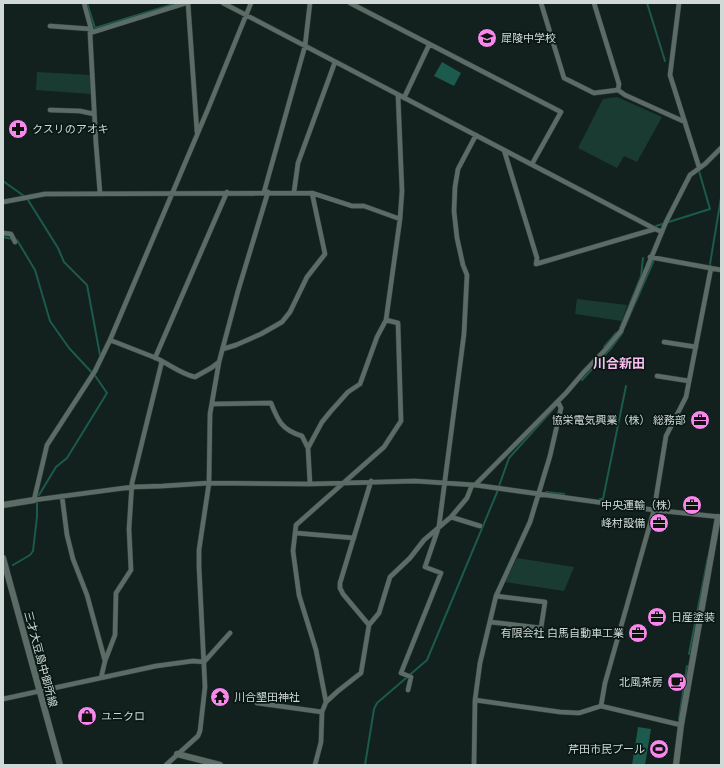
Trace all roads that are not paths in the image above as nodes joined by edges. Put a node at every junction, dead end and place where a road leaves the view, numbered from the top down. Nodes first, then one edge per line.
1 (84, 3) edge
2 (187, 3) edge
3 (223, 3) edge
4 (251, 3) edge
5 (310, 3) edge
6 (350, 3) edge
7 (541, 3) edge
8 (594, 3) edge
9 (680, 3) edge
10 (246, 15) junction
11 (50, 26) dead end
12 (92, 31) junction
13 (429, 45) junction
14 (305, 46) junction
15 (335, 62) junction
16 (618, 90) junction
17 (398, 95) junction
18 (404, 98) junction
19 (50, 110) dead end
20 (94, 114) junction
21 (685, 122) junction
22 (197, 134) junction
23 (476, 135) junction
24 (721, 148) edge
25 (504, 150) junction
26 (532, 164) junction
27 (699, 167) junction
28 (172, 192) junction
29 (227, 192) junction
30 (266, 192) junction
31 (294, 192) junction
32 (312, 192) junction
33 (100, 193) junction
34 (3, 202) edge
35 (400, 220) junction
36 (655, 229) junction
37 (662, 232) junction
38 (3, 233) edge
39 (14, 239) dead end
40 (650, 257) junction
41 (712, 268) junction
42 (721, 270) edge
43 (386, 320) junction
44 (110, 340) junction
45 (666, 343) dead end
46 (696, 347) junction
47 (223, 350) junction
48 (156, 358) junction
49 (162, 361) junction
50 (219, 362) junction
51 (657, 376) dead end
52 (689, 382) junction
53 (558, 402) junction
54 (212, 404) junction
55 (308, 448) junction
56 (344, 482) junction
57 (371, 482) junction
58 (445, 482) junction
59 (209, 483) junction
60 (310, 484) junction
61 (474, 485) junction
62 (132, 487) junction
63 (538, 494) junction
64 (62, 496) junction
65 (34, 500) junction
66 (3, 505) edge
67 (654, 510) junction
68 (451, 517) junction
69 (720, 517) edge
70 (439, 526) junction
71 (480, 526) dead end
72 (296, 533) junction
73 (354, 538) junction
74 (3, 558) edge
75 (496, 596) junction
76 (490, 622) junction
77 (369, 625) junction
78 (230, 633) dead end
79 (105, 661) junction
80 (204, 662) junction
81 (101, 678) junction
82 (408, 690) dead end
83 (39, 691) junction
84 (3, 699) edge
85 (475, 700) junction
86 (326, 702) junction
87 (257, 703) dead end
88 (602, 706) junction
89 (322, 712) junction
90 (681, 725) junction
91 (177, 754) junction
92 (60, 765) edge
93 (166, 765) edge
94 (220, 765) edge
95 (315, 765) edge
96 (474, 765) edge
97 (676, 765) edge

1 - 12 street
2 - 12 street
2 - 22 street
3 - 10 street
4 - 10 street
5 - 14 street
6 - 13 street
7 - 16 street
8 - 16 street
9 - 21 street
10 - 14 street
10 - 22 street
11 - 12 street
12 - 20 street
13 - 18 street
13 - 26 street
14 - 15 street
14 - 30 street
15 - 17 street
15 - 31 street
16 - 21 street
17 - 18 street
17 - 35 street
18 - 23 street
19 - 20 street
20 - 33 street
21 - 27 street
22 - 28 street
23 - 25 street
23 - 58 street
24 - 27 street
25 - 26 street
25 - 36 street
26 - 36 street
27 - 37 street
28 - 29 street
28 - 33 street
28 - 44 street
29 - 30 street
29 - 48 street
30 - 31 street
30 - 47 street
31 - 32 street
32 - 35 street
32 - 47 street
33 - 34 street
35 - 43 street
36 - 37 street
37 - 40 street
38 - 39 street
40 - 41 street
40 - 53 street
41 - 42 street
41 - 46 street
43 - 55 street
43 - 56 street
44 - 48 street
44 - 65 street
45 - 46 street
46 - 52 street
47 - 50 street
48 - 49 street
49 - 50 street
49 - 62 street
50 - 54 street
51 - 52 street
52 - 67 street
53 - 61 street
53 - 63 street
54 - 55 street
54 - 59 street
55 - 60 street
56 - 57 street
56 - 60 street
56 - 72 street
57 - 58 street
57 - 73 street
58 - 61 street
58 - 70 street
59 - 60 street
59 - 62 street
59 - 80 street
61 - 63 street
61 - 68 street
62 - 64 street
62 - 79 street
63 - 67 street
63 - 75 street
64 - 65 street
64 - 79 street
65 - 66 street
67 - 69 street
67 - 88 street
68 - 70 street
68 - 71 street
69 - 90 street
70 - 77 street
70 - 82 street
72 - 73 street
72 - 86 street
73 - 77 street
74 - 83 street, 三才大豆島中御所線
75 - 76 street
75 - 76 street
76 - 85 street
77 - 86 street
78 - 80 street
79 - 81 street
80 - 81 street
80 - 91 street
81 - 83 street
83 - 84 street
83 - 92 street, 三才大豆島中御所線
85 - 88 street
85 - 96 street
86 - 89 street
87 - 89 street
88 - 90 street
89 - 95 street
90 - 97 street
91 - 93 street
91 - 94 street

